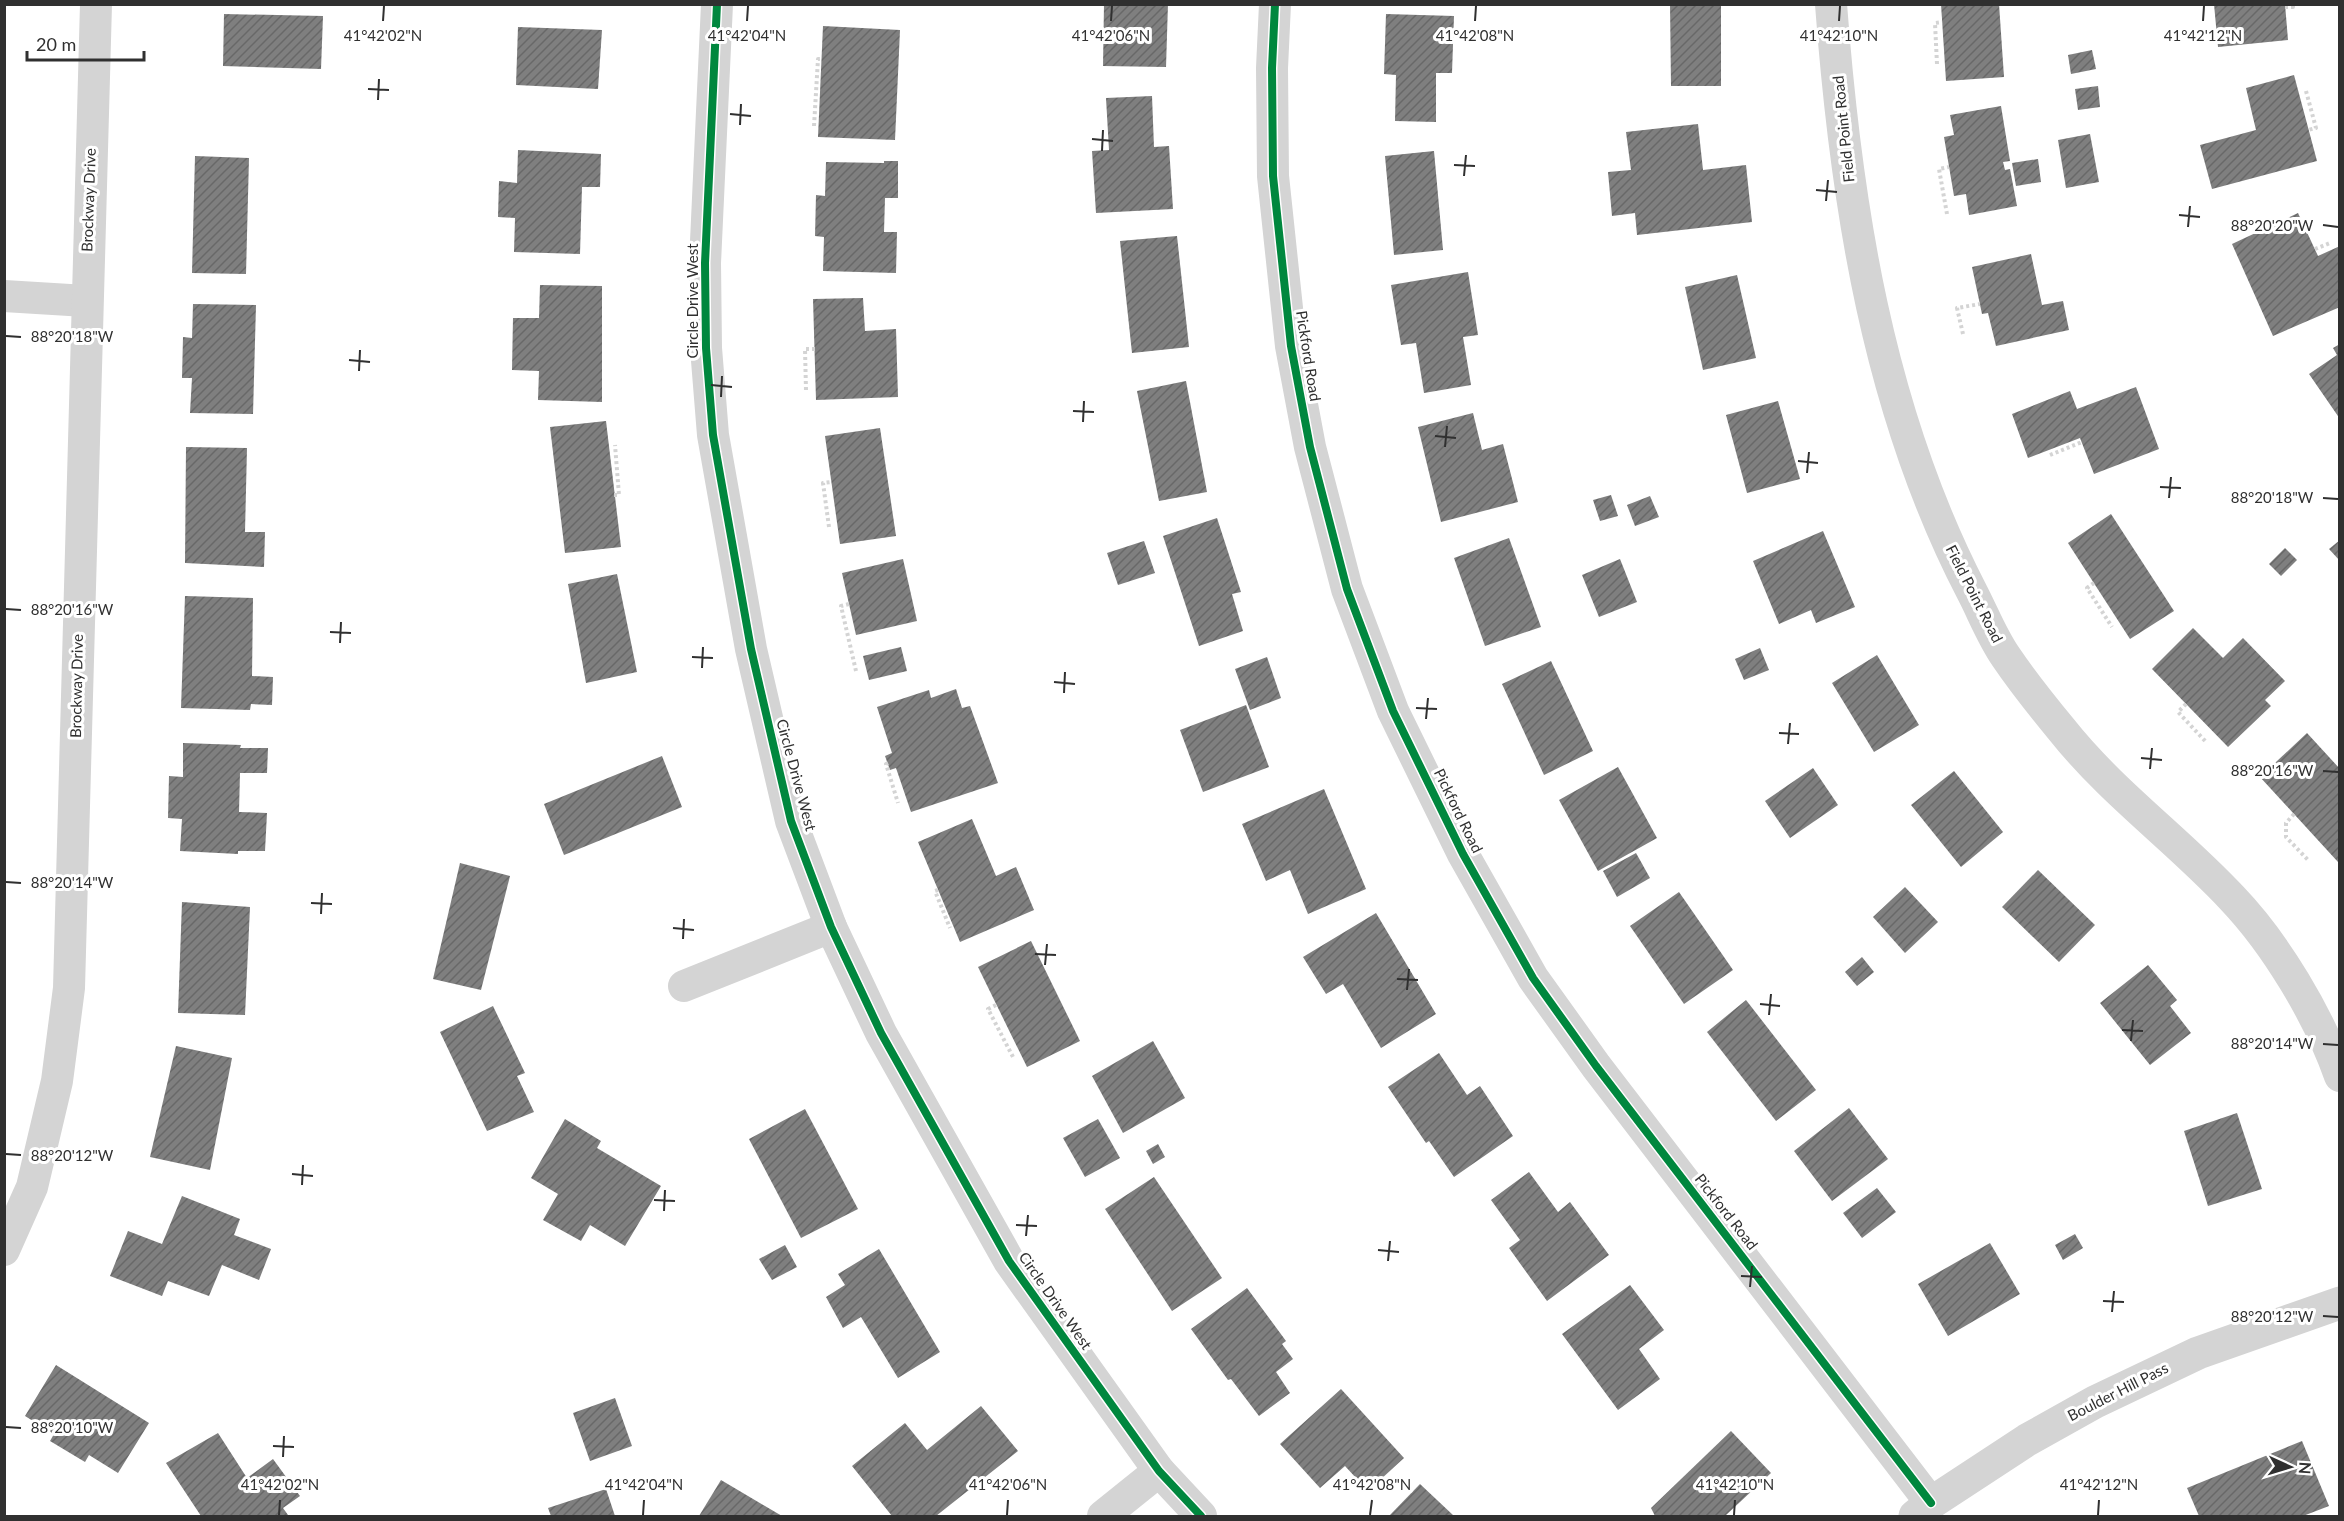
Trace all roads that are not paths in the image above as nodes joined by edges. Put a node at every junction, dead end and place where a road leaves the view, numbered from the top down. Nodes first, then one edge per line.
1 (96, 4) edge
2 (717, 4) edge
3 (1275, 4) edge
4 (1831, 4) edge
5 (4, 296) edge
6 (86, 301) junction
7 (831, 927) junction
8 (684, 986) dead end
9 (2340, 1076) edge
10 (4, 1250) edge
11 (2340, 1303) edge
12 (1159, 1471) junction
13 (1923, 1510) edge
14 (1103, 1516) edge
15 (1201, 1516) edge

1 - 6 street, Brockway Drive
2 - 7 street, Circle Drive West
3 - 13 street, Pickford Road
4 - 9 street, Field Point Road
5 - 6 street
6 - 10 street, Brockway Drive
7 - 8 street
7 - 12 street, Circle Drive West
11 - 13 street, Boulder Hill Pass
12 - 14 street
12 - 15 street, Circle Drive West

